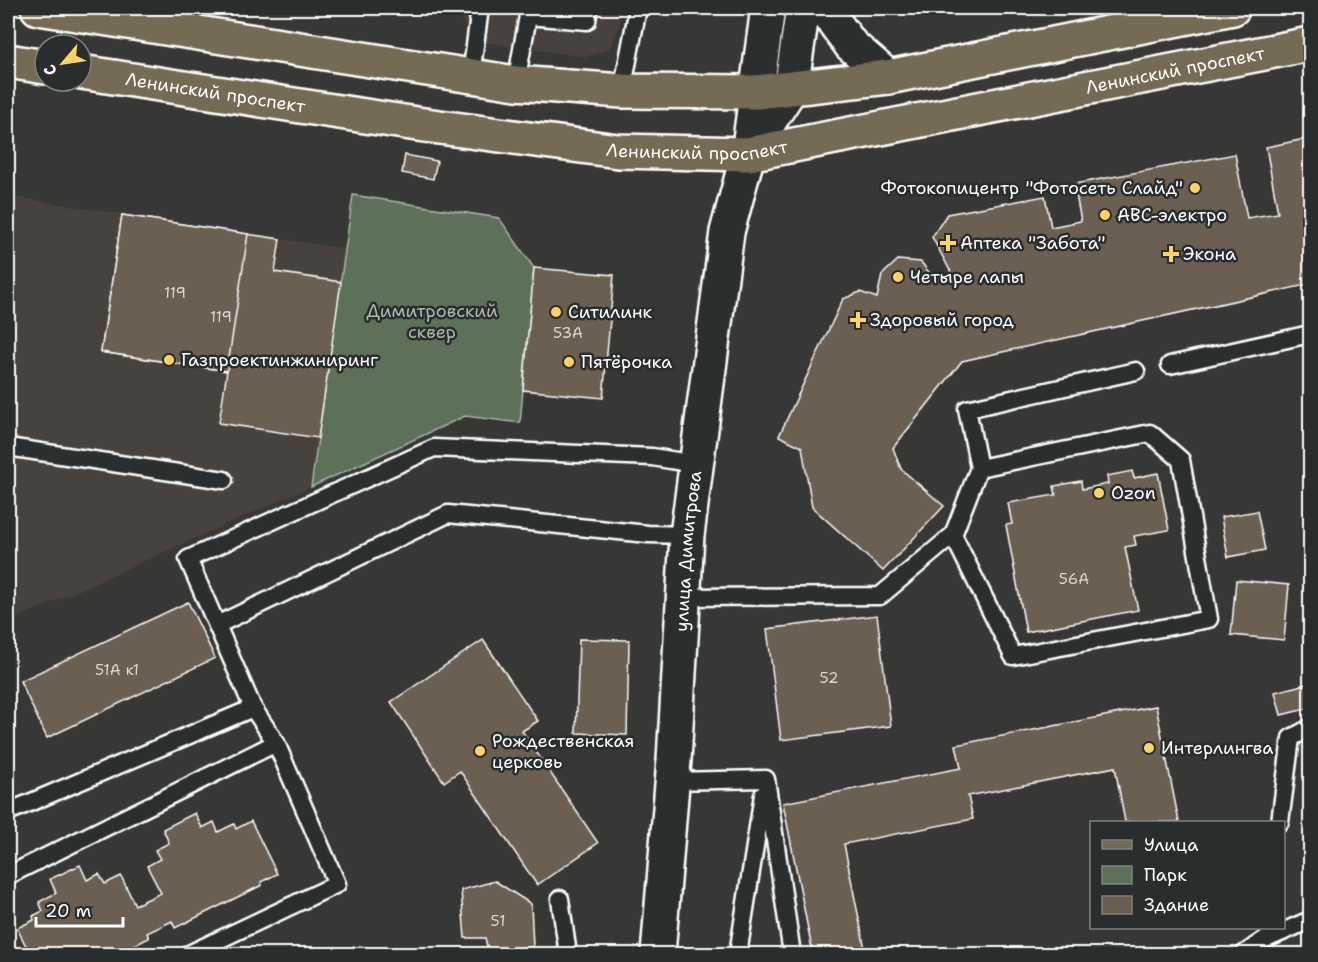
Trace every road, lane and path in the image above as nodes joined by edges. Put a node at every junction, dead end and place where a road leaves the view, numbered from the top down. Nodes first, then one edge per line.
1 (38, 8) edge
2 (480, 8) edge
3 (589, 8) edge
4 (638, 8) edge
5 (768, 8) edge
6 (803, 8) edge
7 (824, 8) edge
8 (1233, 8) edge
9 (1311, 44) edge
10 (8, 61) edge
11 (33, 65) edge
12 (93, 74) edge
13 (471, 75) junction
14 (888, 77) junction
15 (516, 83) junction
16 (791, 88) junction
17 (622, 91) junction
18 (756, 92) junction
19 (748, 154) junction
20 (1311, 334) edge
21 (1170, 365) dead end
22 (1136, 371) dead end
23 (8, 447) edge
24 (695, 464) junction
25 (979, 468) junction
26 (224, 480) dead end
27 (687, 535) junction
28 (953, 535) junction
29 (681, 597) junction
30 (217, 625) junction
31 (253, 708) junction
32 (1311, 728) edge
33 (276, 743) junction
34 (766, 779) junction
35 (672, 781) junction
36 (8, 812) edge
37 (1280, 821) edge
38 (8, 873) edge
39 (560, 898) dead end
40 (1311, 920) edge
41 (1285, 928) edge
42 (1281, 929) edge
43 (1265, 934) edge
44 (189, 954) edge
45 (568, 954) edge
46 (658, 954) edge
47 (738, 954) edge
48 (792, 954) edge
49 (1244, 954) edge

1 - 13 main road
2 - 13 lane
3 - 15 lane
4 - 17 lane
5 - 18 street, улица Димитрова
6 - 16 street, улица Димитрова
7 - 14 street
8 - 14 main road
9 - 19 main road, Ленинский проспект
10 - 11 main road
12 - 19 main road, Ленинский проспект
13 - 15 main road
14 - 16 main road
15 - 17 main road
16 - 18 main road
16 - 19 street, улица Димитрова
17 - 18 main road
18 - 19 street, улица Димитрова
19 - 24 street, улица Димитрова
20 - 21 lane
22 - 25 lane
23 - 26 lane
24 - 27 street, улица Димитрова
24 - 30 lane
25 - 28 lane
25 - 28 lane
27 - 29 street, улица Димитрова
27 - 30 lane
28 - 29 lane
29 - 35 street, улица Димитрова
30 - 31 lane
31 - 33 lane
31 - 36 lane
32 - 37 lane
33 - 38 lane
33 - 44 lane
34 - 35 lane
34 - 47 lane
34 - 48 lane
35 - 46 street, улица Димитрова
39 - 45 lane
40 - 41 lane
42 - 43 lane
43 - 49 lane

